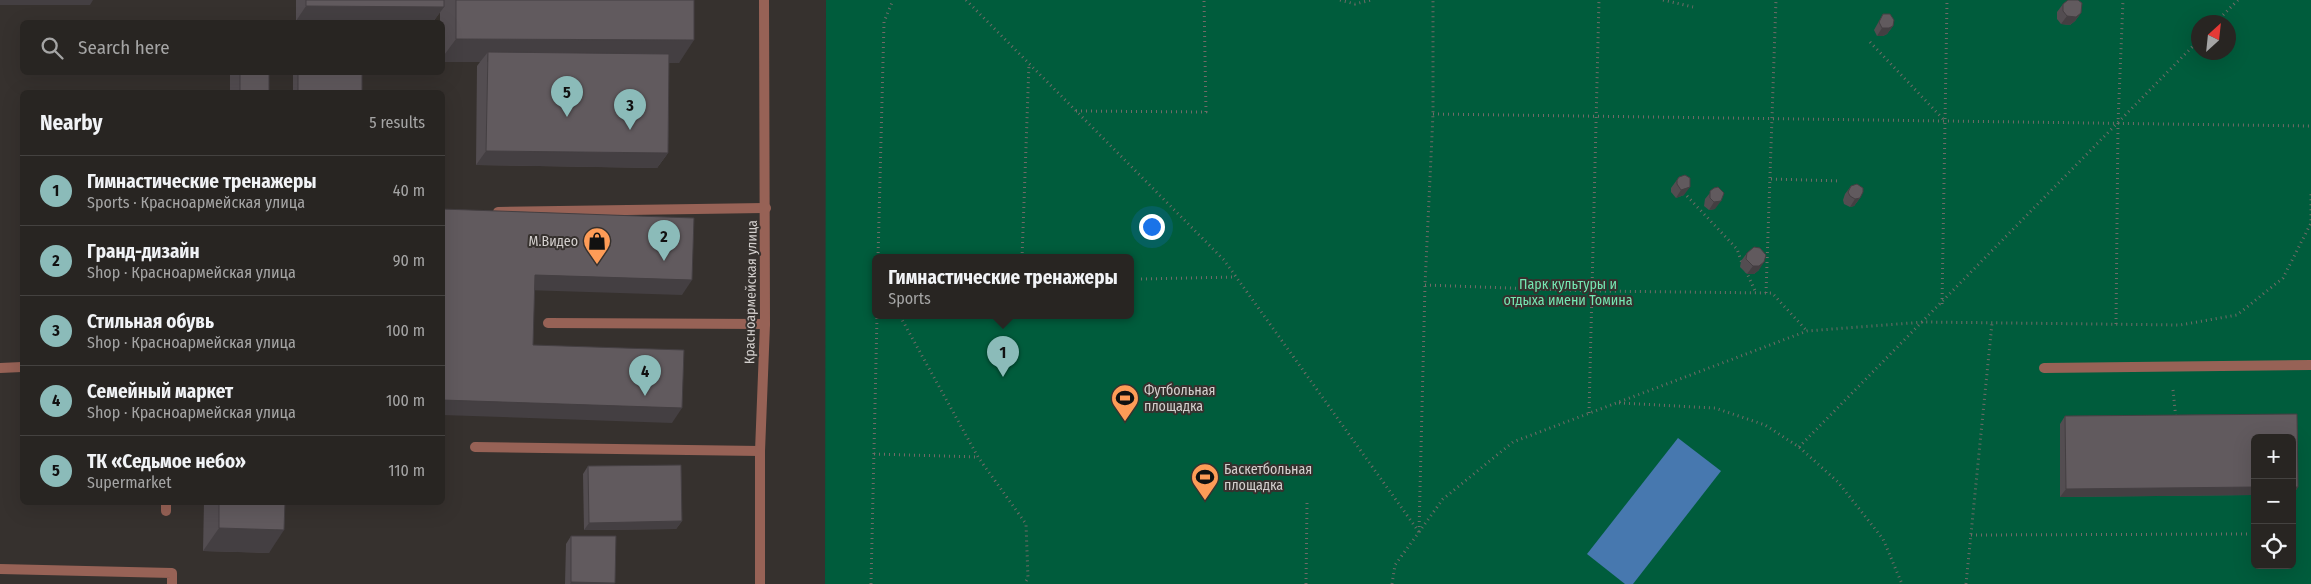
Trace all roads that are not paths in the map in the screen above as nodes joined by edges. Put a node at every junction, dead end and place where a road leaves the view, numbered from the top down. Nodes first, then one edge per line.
1 (764, 0) edge
2 (766, 208) junction
3 (492, 212) edge
4 (548, 323) dead end
5 (765, 324) junction
6 (2311, 365) edge
7 (20, 367) edge
8 (0, 368) edge
9 (2044, 368) dead end
10 (475, 448) dead end
11 (760, 451) junction
12 (0, 569) edge
13 (172, 584) edge
14 (760, 584) edge

1 - 2 street, Красноармейская улица
2 - 3 street
2 - 5 street, Красноармейская улица
4 - 5 street
5 - 11 street, Красноармейская улица
6 - 9 street
7 - 8 street
10 - 11 street
11 - 14 street, Красноармейская улица
12 - 13 street

